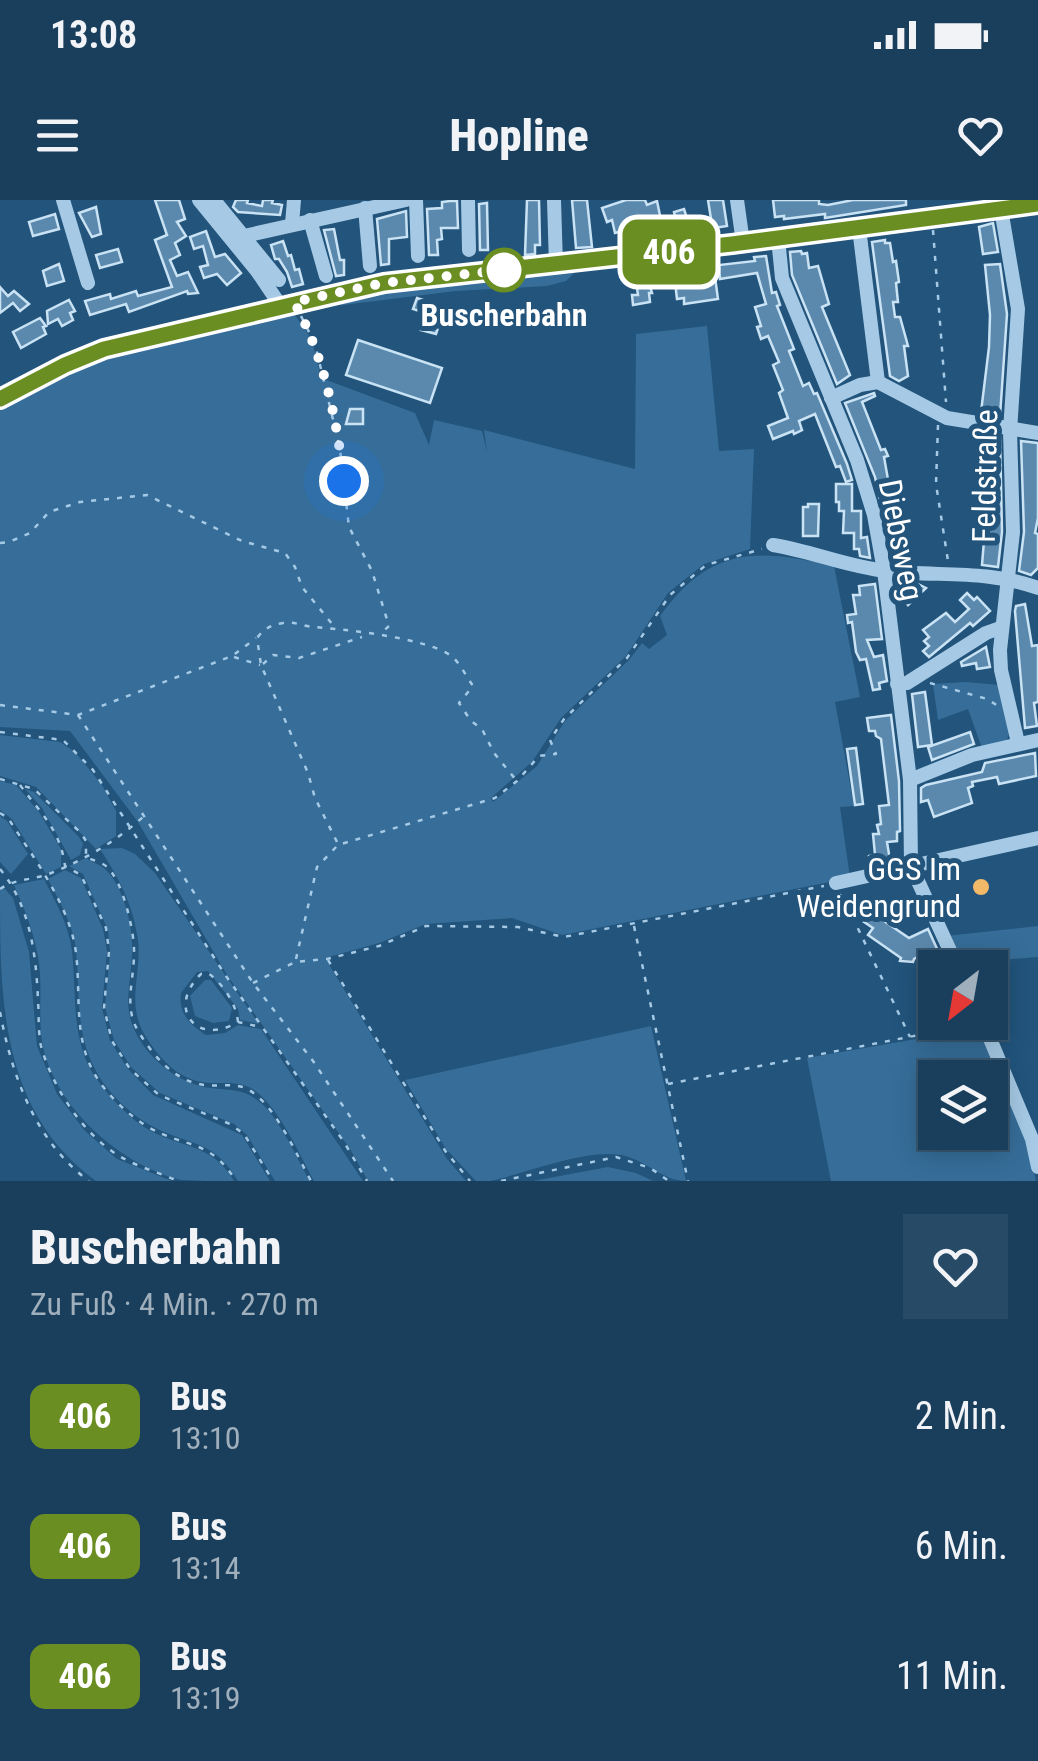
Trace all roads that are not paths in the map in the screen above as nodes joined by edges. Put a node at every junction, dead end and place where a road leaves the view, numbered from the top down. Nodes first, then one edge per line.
1 (62, 200) edge
2 (199, 200) edge
3 (214, 200) edge
4 (294, 200) edge
5 (406, 200) edge
6 (416, 200) edge
7 (468, 200) edge
8 (554, 200) edge
9 (736, 200) edge
10 (1038, 204) edge
11 (365, 208) junction
12 (1001, 208) junction
13 (310, 220) junction
14 (292, 224) junction
15 (859, 228) junction
16 (244, 236) junction
17 (778, 238) junction
18 (742, 243) junction
19 (469, 250) dead end
20 (418, 256) dead end
21 (370, 266) dead end
22 (556, 266) junction
23 (326, 276) dead end
24 (279, 280) dead end
25 (88, 282) dead end
26 (287, 304) junction
27 (878, 382) junction
28 (832, 398) junction
29 (0, 399) edge
30 (1010, 431) junction
31 (1038, 433) edge
32 (773, 545) road end
33 (884, 572) junction
34 (1009, 578) junction
35 (1038, 588) edge
36 (1000, 628) junction
37 (897, 684) junction
38 (1038, 740) edge
39 (1018, 742) junction
40 (910, 780) junction
41 (1038, 838) edge
42 (911, 866) junction
43 (836, 883) road end
44 (950, 950) edge
45 (990, 1040) edge
46 (1038, 1167) edge

1 - 25 street
2 - 26 street
3 - 16 street
4 - 14 street
5 - 11 street
6 - 20 street
7 - 19 street
8 - 22 street
9 - 18 street
10 - 12 main road
11 - 13 street
11 - 21 street
12 - 15 main road
12 - 30 street, Feldstraße
13 - 14 street
13 - 23 street
14 - 16 street
15 - 17 main road
15 - 27 street
16 - 24 street
17 - 18 main road
17 - 28 street, Diebsweg
18 - 22 main road
22 - 26 main road
26 - 29 main road
27 - 28 street
27 - 30 street
28 - 33 street, Diebsweg
30 - 31 street
30 - 34 street, Feldstraße
32 - 33 street
33 - 34 street
33 - 37 street, Diebsweg
34 - 35 street
34 - 36 street, Feldstraße
36 - 37 street
36 - 39 street, Feldstraße
37 - 40 street, Diebsweg
38 - 39 street
39 - 40 street
40 - 42 street, Diebsweg
41 - 42 street
42 - 43 street
42 - 44 street
45 - 46 street

